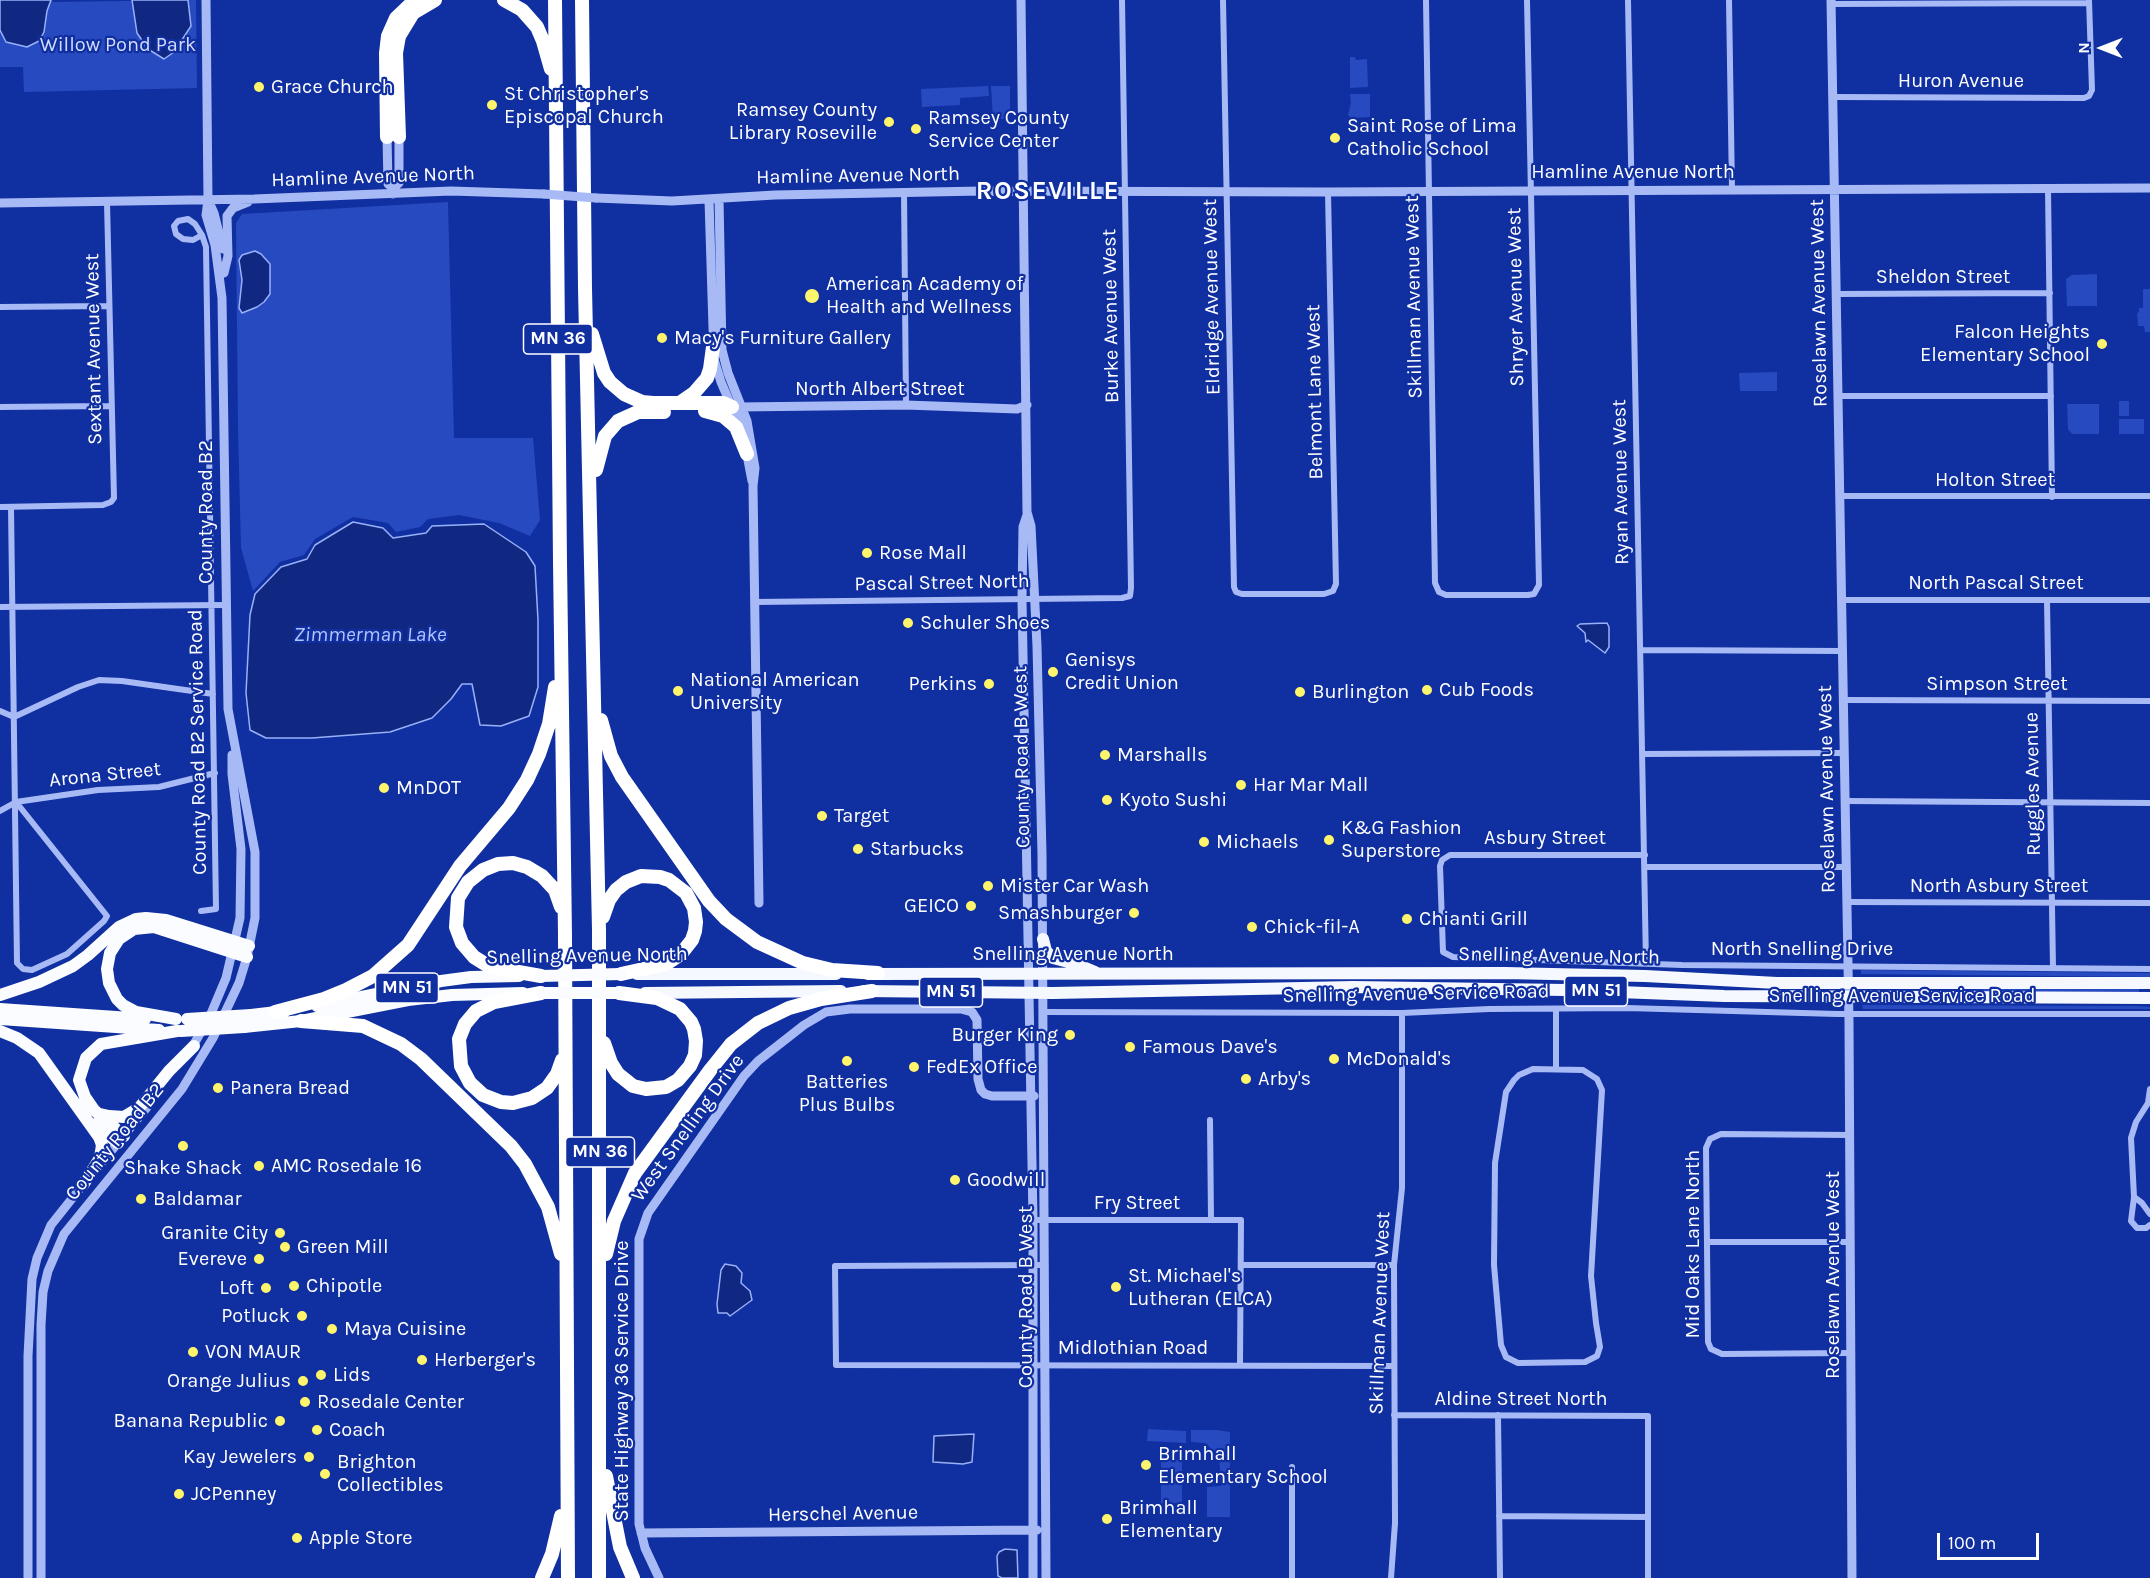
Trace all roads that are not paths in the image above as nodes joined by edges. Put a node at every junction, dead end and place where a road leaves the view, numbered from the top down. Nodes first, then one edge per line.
1 (206, 0) edge
2 (415, 0) edge
3 (435, 0) edge
4 (504, 0) edge
5 (555, 0) edge
6 (582, 0) edge
7 (1021, 0) edge
8 (1122, 0) edge
9 (1223, 0) edge
10 (1426, 0) edge
11 (1527, 0) edge
12 (1628, 0) edge
13 (1729, 0) edge
14 (1831, 2) edge
15 (2089, 2) edge
16 (1833, 97) junction
17 (557, 115) junction
18 (393, 137) junction
19 (2048, 188) junction
20 (2150, 188) edge
21 (1530, 190) junction
22 (1630, 190) junction
23 (1732, 190) junction
24 (1836, 190) junction
25 (393, 191) junction
26 (1024, 191) junction
27 (1125, 191) junction
28 (1429, 191) junction
29 (904, 192) junction
30 (1226, 192) junction
31 (1328, 192) junction
32 (254, 199) junction
33 (719, 199) junction
34 (208, 200) junction
35 (709, 200) junction
36 (107, 202) junction
37 (0, 203) edge
38 (202, 235) junction
39 (222, 278) junction
40 (585, 288) junction
41 (2050, 293) junction
42 (1837, 294) junction
43 (108, 306) junction
44 (0, 307) edge
45 (712, 347) junction
46 (1839, 396) junction
47 (2051, 396) junction
48 (681, 402) junction
49 (906, 405) junction
50 (1027, 405) junction
51 (111, 406) junction
52 (0, 407) edge
53 (737, 407) junction
54 (705, 411) junction
55 (747, 454) junction
56 (753, 486) junction
57 (1840, 496) junction
58 (2150, 496) edge
59 (2052, 497) junction
60 (0, 507) edge
61 (11, 507) junction
62 (1027, 512) junction
63 (591, 517) junction
64 (560, 562) junction
65 (1333, 591) joint
66 (1439, 592) joint
67 (1130, 596) joint
68 (1034, 598) junction
69 (1022, 599) junction
70 (1842, 600) junction
71 (2047, 600) junction
72 (2150, 600) edge
73 (754, 602) junction
74 (212, 605) junction
75 (225, 605) junction
76 (0, 607) edge
77 (13, 607) junction
78 (593, 648) junction
79 (1641, 650) junction
80 (1843, 651) junction
81 (213, 694) junction
82 (1844, 700) junction
83 (2048, 701) junction
84 (2150, 701) edge
85 (0, 711) edge
86 (14, 717) junction
87 (232, 740) junction
88 (1845, 753) junction
89 (1643, 754) junction
90 (214, 773) junction
91 (1845, 801) junction
92 (16, 802) junction
93 (2050, 802) junction
94 (2150, 803) edge
95 (0, 811) edge
96 (1645, 855) junction
97 (1645, 867) junction
98 (1847, 867) junction
99 (1847, 902) junction
100 (759, 903) dead end
101 (2051, 903) junction
102 (2150, 903) edge
103 (201, 911) dead end
104 (599, 930) junction
105 (566, 935) junction
106 (1043, 939) junction
107 (235, 948) junction
108 (248, 952) junction
109 (1453, 957) joint
110 (1646, 963) junction
111 (1848, 966) junction
112 (2053, 968) junction
113 (2150, 969) edge
114 (621, 974) junction
115 (878, 974) junction
116 (1036, 974) junction
117 (1099, 974) junction
118 (541, 976) junction
119 (1849, 982) junction
120 (2150, 983) edge
121 (872, 991) junction
122 (1036, 992) junction
123 (541, 993) junction
124 (619, 993) junction
125 (0, 995) edge
126 (1849, 997) junction
127 (2150, 998) edge
128 (0, 1009) edge
129 (1556, 1009) junction
130 (275, 1012) junction
131 (600, 1012) junction
132 (1042, 1012) junction
133 (1402, 1013) junction
134 (1849, 1013) junction
135 (2150, 1014) edge
136 (0, 1019) edge
137 (301, 1021) junction
138 (180, 1025) junction
139 (0, 1030) edge
140 (194, 1046) junction
141 (565, 1050) junction
142 (1556, 1069) junction
143 (2150, 1089) edge
144 (1031, 1096) junction
145 (1043, 1096) junction
146 (69, 1097) junction
147 (94, 1110) junction
148 (1210, 1120) dead end
149 (1851, 1135) junction
150 (121, 1140) junction
151 (133, 1150) junction
152 (83, 1185) junction
153 (2134, 1197) junction
154 (2150, 1214) edge
155 (1038, 1220) junction
156 (1211, 1220) junction
157 (2150, 1225) edge
158 (641, 1229) joint
159 (1707, 1242) junction
160 (1851, 1242) junction
161 (1038, 1265) junction
162 (1242, 1265) junction
163 (1394, 1265) junction
164 (600, 1292) junction
165 (568, 1316) junction
166 (1851, 1353) junction
167 (28, 1356) junction
168 (41, 1356) junction
169 (1039, 1364) junction
170 (1240, 1365) junction
171 (1394, 1366) junction
172 (599, 1407) junction
173 (1394, 1415) junction
174 (1498, 1415) junction
175 (567, 1442) junction
176 (1292, 1467) dead end
177 (1499, 1516) junction
178 (1648, 1517) junction
179 (1033, 1530) junction
180 (1046, 1530) junction
181 (641, 1533) junction
182 (28, 1578) edge
183 (41, 1578) edge
184 (542, 1578) edge
185 (568, 1578) edge
186 (599, 1578) edge
187 (633, 1578) edge
188 (659, 1578) edge
189 (1033, 1578) edge
190 (1046, 1578) edge
191 (1292, 1578) edge
192 (1391, 1578) edge
193 (1500, 1578) edge
194 (1648, 1578) edge
195 (1852, 1578) edge

1 - 34 street, County Road B2
2 - 18 highway
3 - 18 highway
4 - 17 highway
5 - 17 highway, MN 36
6 - 40 highway, MN 36
7 - 26 street, County Road B West
8 - 27 street, Burke Avenue West
9 - 30 street, Eldridge Avenue West
10 - 28 street, Skillman Avenue West
11 - 21 street, Shryer Avenue West
12 - 22 street, Ryan Avenue West
13 - 23 street
14 - 15 street
14 - 16 street, Roselawn Avenue West
15 - 16 street, Huron Avenue
16 - 24 street, Roselawn Avenue West
17 - 64 highway, MN 36
18 - 25 street
19 - 20 street, Hamline Avenue North
19 - 24 street, Hamline Avenue North
19 - 41 street
21 - 22 street, Hamline Avenue North
21 - 28 street, Hamline Avenue North
21 - 66 street, Shryer Avenue West
22 - 23 street, Hamline Avenue North
22 - 79 street, Ryan Avenue West
23 - 24 street, Hamline Avenue North
24 - 42 street, Roselawn Avenue West
25 - 32 street, Hamline Avenue North
25 - 35 street, Hamline Avenue North, bridge
26 - 27 street, Hamline Avenue North
26 - 29 street, Hamline Avenue North
26 - 50 street, County Road B West
27 - 30 street, Hamline Avenue North
27 - 67 street, Burke Avenue West
28 - 31 street, Hamline Avenue North
28 - 66 street, Skillman Avenue West
29 - 33 street, Hamline Avenue North
29 - 49 street
30 - 31 street, Hamline Avenue North
30 - 65 street, Eldridge Avenue West
31 - 65 street, Belmont Lane West
32 - 34 street, Hamline Avenue North
32 - 39 street
33 - 35 street, Hamline Avenue North
33 - 53 street
34 - 36 street, Hamline Avenue North
34 - 39 street, County Road B2
35 - 45 street
36 - 37 street, Hamline Avenue North
36 - 43 street, Sextant Avenue West
38 - 38 street
38 - 74 street, County Road B2 Service Road
39 - 75 street, County Road B2
40 - 48 highway
40 - 63 highway, MN 36
41 - 42 street, Sheldon Street
41 - 47 street
42 - 46 street, Roselawn Avenue West
43 - 44 street
43 - 51 street, Sextant Avenue West
45 - 48 highway
45 - 53 street
46 - 47 street
46 - 57 street, Roselawn Avenue West
47 - 59 street
48 - 53 highway
49 - 50 street, North Albert Street
49 - 53 street, North Albert Street
50 - 62 street, County Road B West
51 - 52 street
51 - 61 street, Sextant Avenue West
53 - 54 highway
53 - 55 street
53 - 56 street
54 - 55 highway
54 - 63 highway
55 - 56 street
56 - 73 street
57 - 59 street, Holton Street
57 - 70 street, Roselawn Avenue West
58 - 59 street, Holton Street
60 - 61 street
61 - 77 street
62 - 68 street, County Road B West
62 - 69 street, County Road B West
63 - 78 highway, MN 36
64 - 105 highway, MN 36
64 - 130 highway
67 - 68 street, Pascal Street North
68 - 69 street, Pascal Street North
68 - 106 street, County Road B West
69 - 73 street, Pascal Street North
69 - 116 street, County Road B West
70 - 71 street, North Pascal Street
70 - 80 street, Roselawn Avenue West
71 - 72 street, North Pascal Street
71 - 83 street, Ruggles Avenue
73 - 100 street
74 - 75 street
74 - 77 street
74 - 81 street, County Road B2 Service Road
75 - 87 street, County Road B2
76 - 77 street
77 - 86 street
78 - 104 highway, MN 36
78 - 115 highway
79 - 80 street
79 - 89 street, Ryan Avenue West
80 - 82 street, Roselawn Avenue West
81 - 86 street
81 - 90 street, County Road B2 Service Road
82 - 83 street, Simpson Street
82 - 88 street, Roselawn Avenue West
83 - 84 street, Simpson Street
83 - 93 street, Ruggles Avenue
85 - 86 street
86 - 92 street
87 - 107 street, County Road B2
87 - 108 street, County Road B2
88 - 89 street
88 - 91 street, Roselawn Avenue West
89 - 96 street, Ryan Avenue West
90 - 92 street, Arona Street
90 - 103 street, County Road B2 Service Road
91 - 93 street
91 - 98 street, Roselawn Avenue West
92 - 92 street
92 - 95 street, Arona Street
93 - 94 street
93 - 101 street, Ruggles Avenue
96 - 97 street, Ryan Avenue West
96 - 109 street, Asbury Street
97 - 98 street
97 - 110 street, Ryan Avenue West
98 - 99 street, Roselawn Avenue West
99 - 101 street, North Asbury Street
99 - 111 street, Roselawn Avenue West
101 - 102 street, North Asbury Street
101 - 112 street, Ruggles Avenue
104 - 114 highway
104 - 131 highway, MN 36
105 - 118 highway
105 - 141 highway, MN 36
106 - 116 street, County Road B West
106 - 117 main road
107 - 108 highway
107 - 125 highway
107 - 138 highway
107 - 140 street, County Road B2
108 - 151 street, County Road B2
109 - 110 street, North Snelling Drive
110 - 111 street, North Snelling Drive
111 - 112 street, North Snelling Drive
111 - 119 street, Roselawn Avenue West
112 - 113 street, North Snelling Drive
114 - 115 main road, Snelling Avenue North / MN 51
114 - 118 highway, Snelling Avenue North / MN 51, bridge
115 - 116 main road, Snelling Avenue North / MN 51
116 - 117 main road, Snelling Avenue North / MN 51
116 - 122 street, County Road B West
117 - 119 main road, Snelling Avenue North / MN 51
118 - 130 highway, Snelling Avenue North / MN 51
119 - 120 main road, Snelling Avenue North / MN 51
119 - 126 street, Roselawn Avenue West
121 - 122 main road, Snelling Avenue North / MN 51
121 - 124 main road, Snelling Avenue North / MN 51
121 - 164 highway
122 - 126 main road, Snelling Avenue North / MN 51
122 - 132 street, County Road B West
122 - 144 street, County Road B West
123 - 124 highway, Snelling Avenue North / MN 51, bridge
123 - 137 highway, Snelling Avenue North / MN 51
123 - 141 highway
124 - 131 highway
126 - 127 main road, Snelling Avenue North / MN 51
126 - 134 street, Roselawn Avenue West
128 - 138 highway, Snelling Avenue North / MN 51
129 - 133 street, Snelling Avenue Service Road
129 - 134 street, Snelling Avenue Service Road
129 - 142 street
130 - 138 highway, Snelling Avenue North / MN 51, bridge
131 - 164 highway, MN 36
132 - 133 street, Snelling Avenue Service Road
132 - 145 street, County Road B West
133 - 163 street, Skillman Avenue West
134 - 135 street, Snelling Avenue Service Road
134 - 149 street, Roselawn Avenue West
136 - 138 highway, Snelling Avenue North / MN 51
137 - 138 highway, Snelling Avenue North / MN 51, bridge
137 - 165 highway
138 - 147 highway
139 - 146 highway
140 - 147 highway
140 - 150 street, County Road B2
141 - 165 highway, MN 36
142 - 142 street
143 - 153 street
144 - 145 street, West Snelling Drive
144 - 155 street, County Road B West
144 - 158 street, West Snelling Drive
145 - 155 street, County Road B West
146 - 150 highway
146 - 152 highway
147 - 150 highway
148 - 156 street
149 - 159 street, Mid Oaks Lane North
149 - 160 street, Roselawn Avenue West
150 - 151 street
150 - 152 street, County Road B2
151 - 168 street, County Road B2
152 - 167 street, County Road B2
153 - 154 street
153 - 157 street
155 - 156 street, Fry Street
155 - 161 street, County Road B West
156 - 162 street, Fry Street
158 - 181 street, State Highway 36 Service Drive
159 - 160 street
159 - 166 street, Mid Oaks Lane North
160 - 166 street, Roselawn Avenue West
161 - 169 street, County Road B West
161 - 169 street, Midlothian Road
162 - 163 street
162 - 170 street
163 - 171 street, Skillman Avenue West
164 - 172 highway, MN 36
165 - 175 highway, MN 36
166 - 195 street, Roselawn Avenue West
167 - 168 street
167 - 182 street, County Road B2
168 - 183 street, County Road B2
169 - 170 street, Midlothian Road
169 - 179 street, County Road B West
169 - 180 street, County Road B West
170 - 171 street, Midlothian Road
171 - 173 street, Skillman Avenue West
172 - 186 highway, MN 36
172 - 187 highway
173 - 174 street, Aldine Street North
173 - 192 street, Skillman Avenue West
174 - 177 street
174 - 178 street, Aldine Street North
175 - 184 highway
175 - 185 highway, MN 36
176 - 191 street
177 - 178 street
177 - 193 street
178 - 194 street
179 - 180 street, Herschel Avenue
179 - 181 street, Herschel Avenue
179 - 189 street, County Road B West
180 - 190 street, County Road B West
181 - 188 street, State Highway 36 Service Drive

